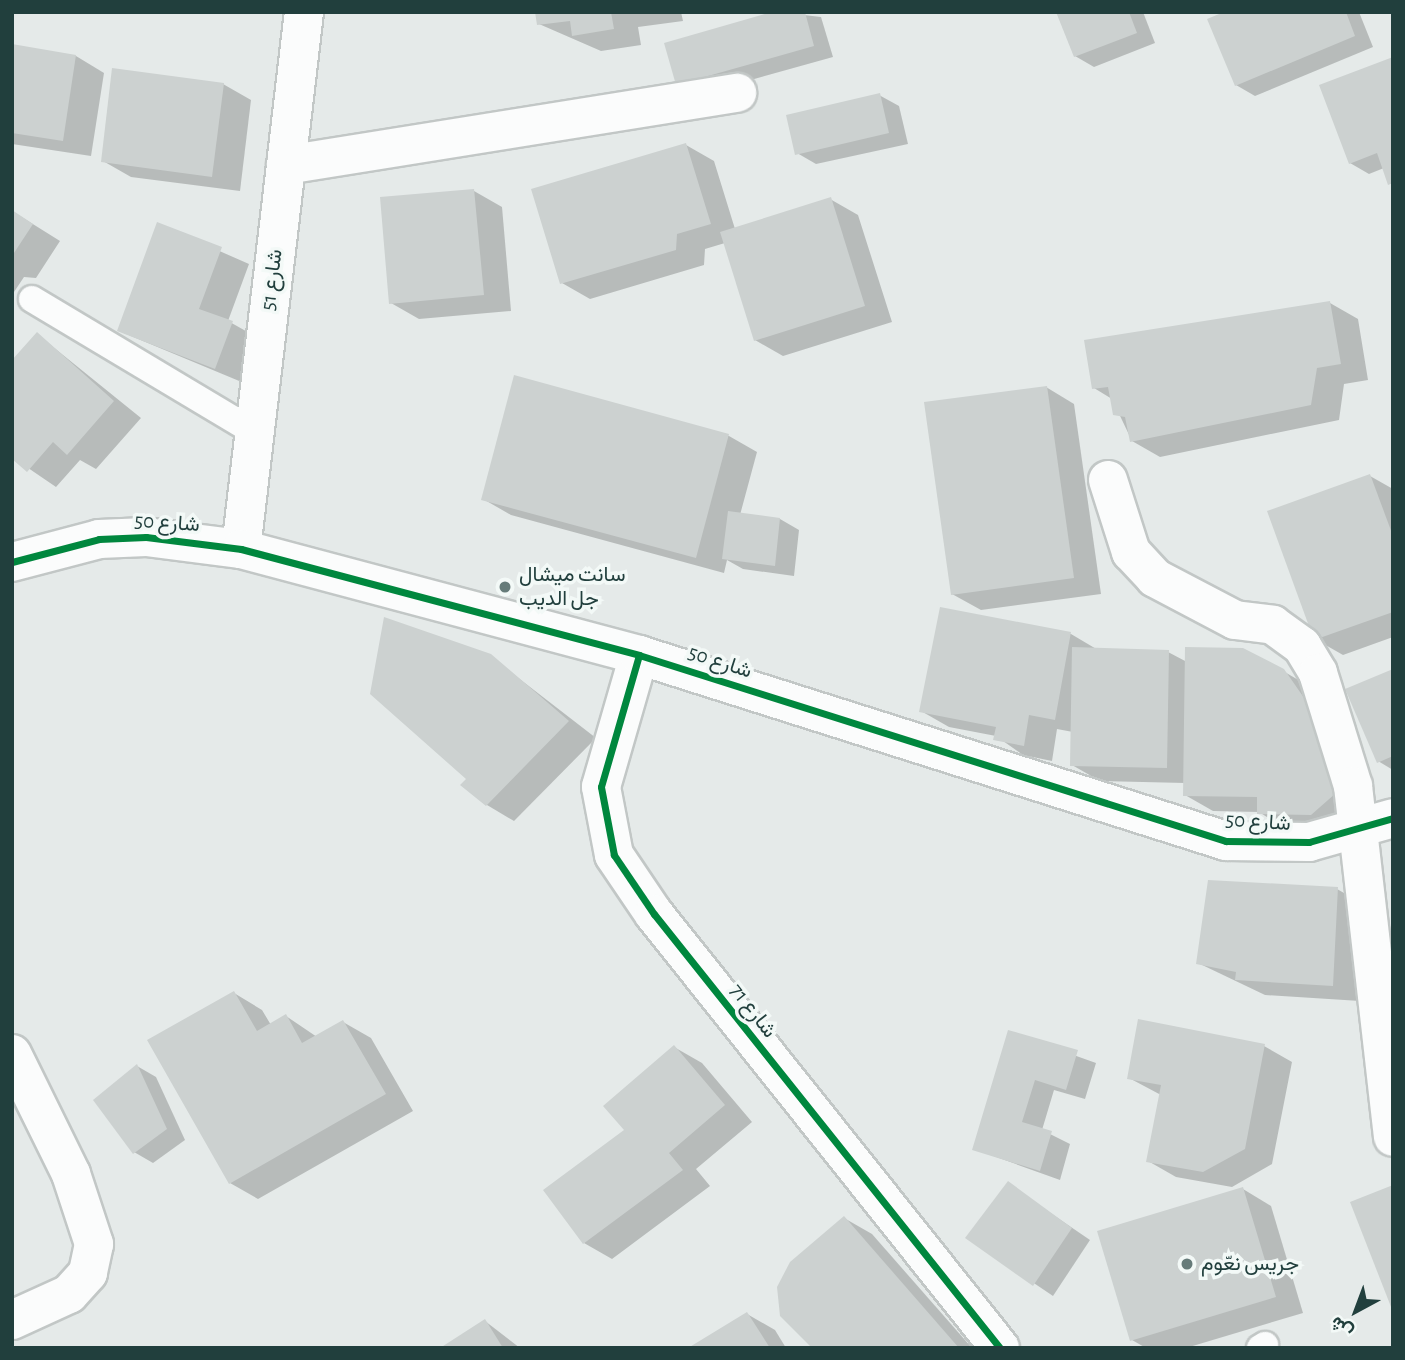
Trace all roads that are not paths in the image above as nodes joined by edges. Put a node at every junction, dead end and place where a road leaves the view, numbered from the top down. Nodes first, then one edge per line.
1 (304, 12) edge
2 (737, 93) dead end
3 (286, 164) junction
4 (32, 299) dead end
5 (254, 432) junction
6 (1108, 480) dead end
7 (241, 549) junction
8 (17, 551) edge
9 (639, 655) junction
10 (1376, 825) edge
11 (12, 1054) edge
12 (1393, 1137) edge
13 (12, 1321) edge
14 (1000, 1348) edge

1 - 3 street, شارع 51
2 - 3 street
3 - 5 street, شارع 51
4 - 5 lane
5 - 7 street, شارع 51
6 - 10 street
7 - 8 street, شارع 50
7 - 9 street, شارع 50
9 - 10 street, شارع 50
9 - 14 street, شارع 71
10 - 12 street
11 - 13 street

